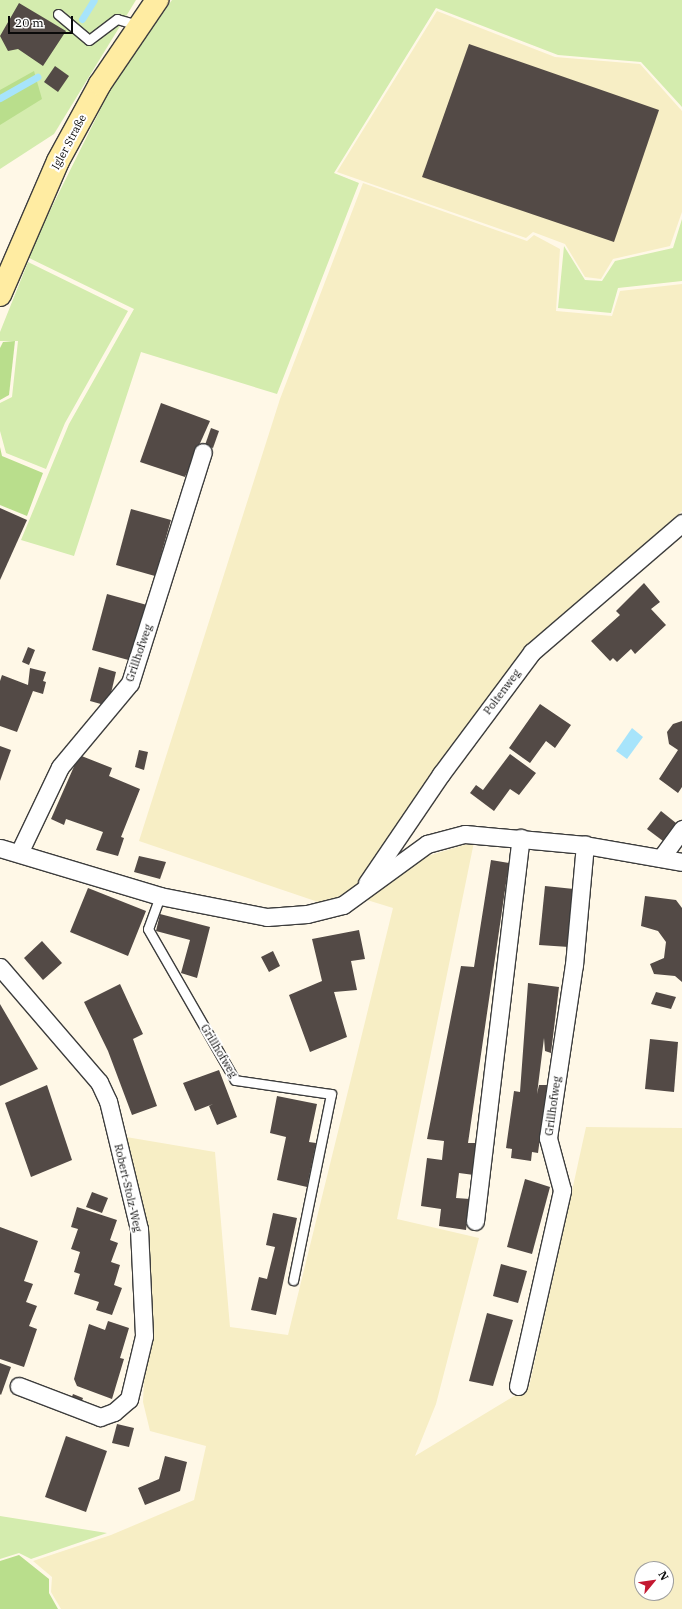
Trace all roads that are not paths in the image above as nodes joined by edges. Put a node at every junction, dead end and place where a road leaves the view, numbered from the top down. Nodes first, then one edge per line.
1 (157, 0) edge
2 (58, 14) dead end
3 (138, 25) junction
4 (0, 295) edge
5 (203, 452) dead end
6 (682, 523) edge
7 (682, 829) edge
8 (522, 838) junction
9 (585, 845) junction
10 (0, 848) edge
11 (20, 853) junction
12 (662, 858) junction
13 (682, 862) edge
14 (359, 895) junction
15 (160, 896) junction
16 (0, 967) edge
17 (475, 1222) dead end
18 (293, 1280) dead end
19 (20, 1386) dead end
20 (518, 1386) dead end

1 - 3 main road, Igler Straße
2 - 3 lane
3 - 4 main road, Igler Straße
5 - 11 street, Grillhofweg
6 - 14 street, Poltenweg
7 - 12 street
8 - 9 street
8 - 14 street
8 - 17 street
9 - 12 street
9 - 20 street, Grillhofweg
10 - 11 street
11 - 15 street
12 - 13 street
14 - 15 street
15 - 18 lane, Grillhofweg
16 - 19 street, Robert-Stolz-Weg

